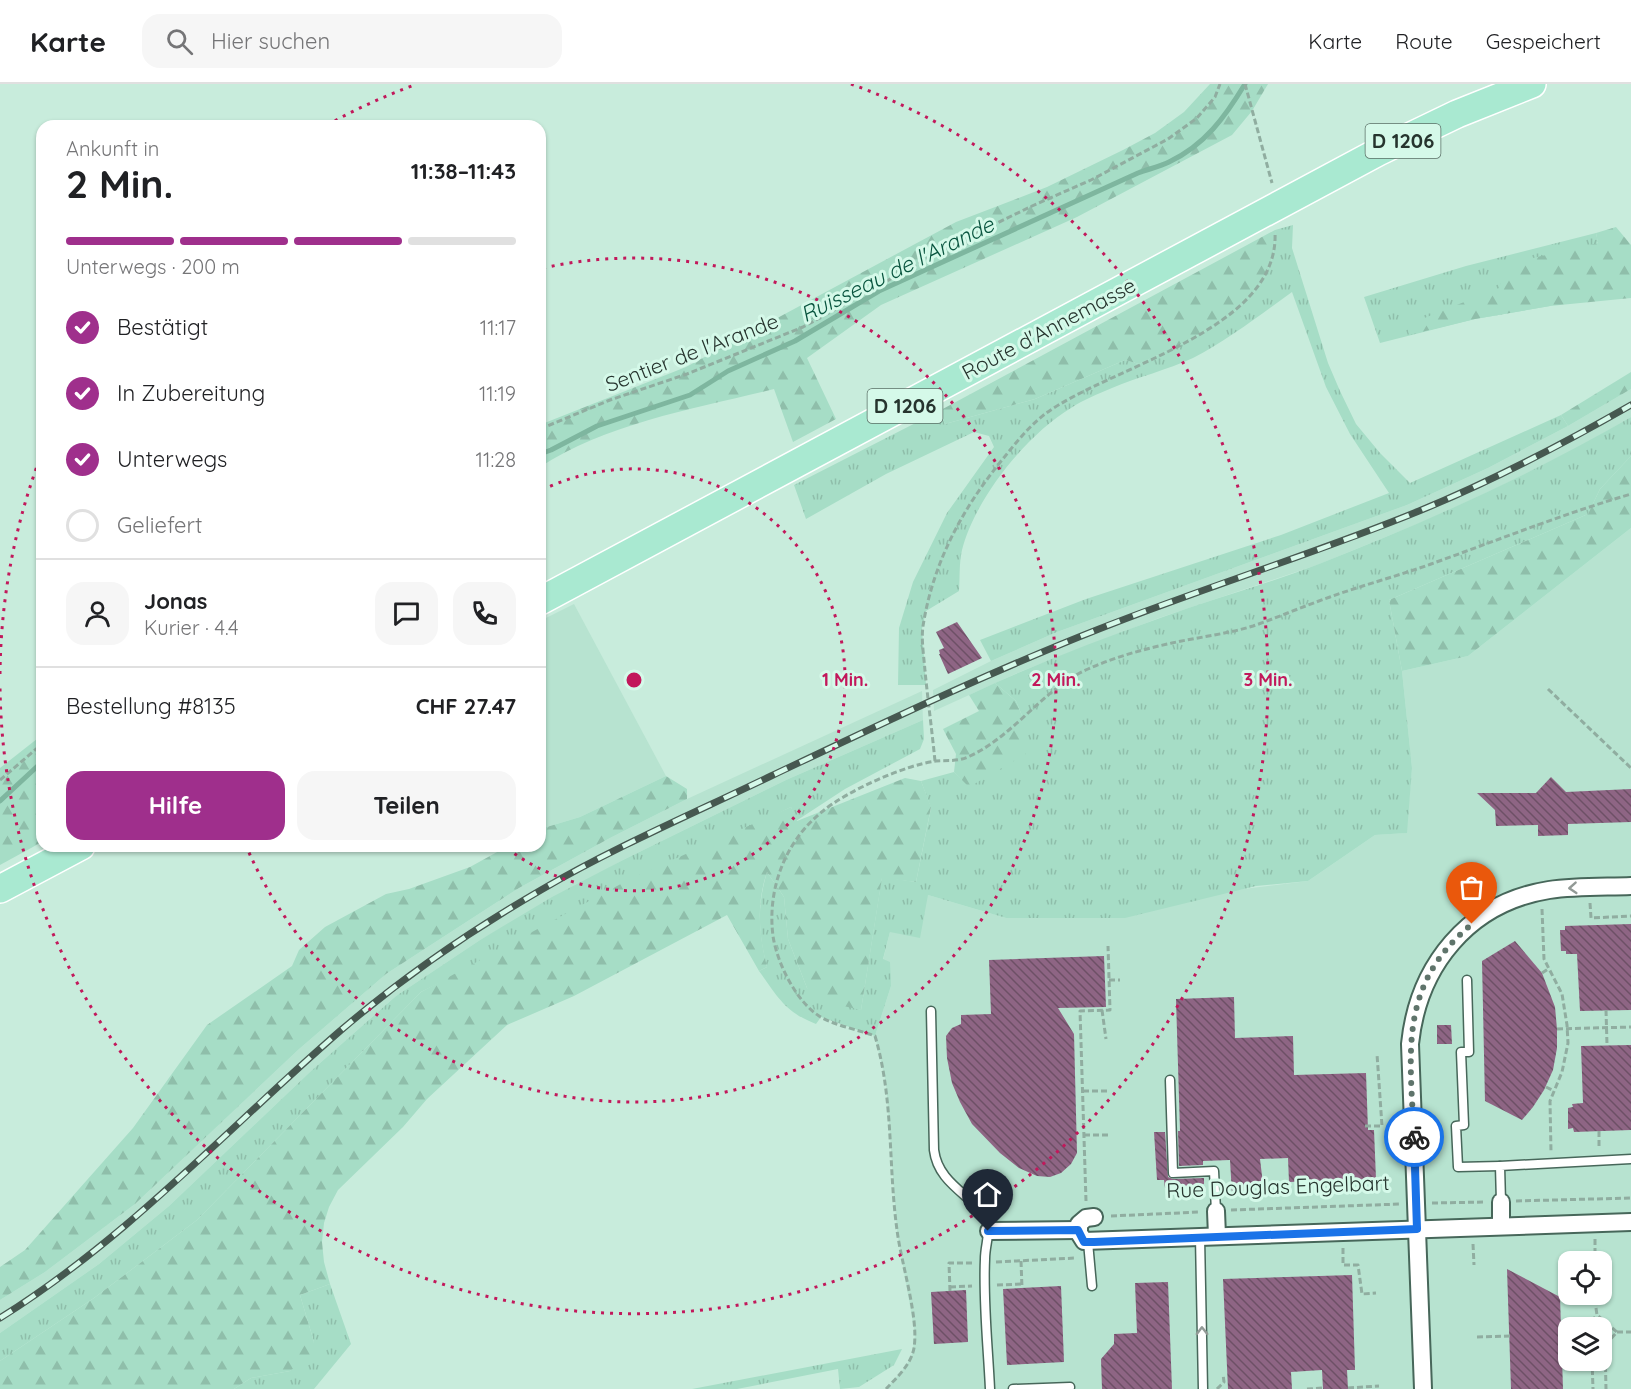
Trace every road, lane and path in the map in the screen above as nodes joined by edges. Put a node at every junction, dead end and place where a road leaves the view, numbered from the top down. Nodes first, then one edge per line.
1 (1220, 84) edge
2 (1245, 84) edge
3 (1532, 84) edge
4 (1274, 208) junction
5 (546, 427) edge
6 (1631, 494) edge
7 (546, 598) edge
8 (1548, 689) dead end
9 (36, 749) edge
10 (935, 761) junction
11 (1631, 768) edge
12 (0, 780) edge
13 (70, 852) edge
14 (1631, 886) edge
15 (1588, 887) junction
16 (0, 889) edge
17 (1541, 892) junction
18 (1631, 916) edge
19 (1108, 946) dead end
20 (1548, 969) junction
21 (1542, 973) dead end
22 (1109, 980) junction
23 (1120, 980) dead end
24 (1467, 980) dead end
25 (1102, 1010) junction
26 (1606, 1010) dead end
27 (931, 1011) dead end
28 (1631, 1027) edge
29 (1606, 1028) junction
30 (1557, 1029) dead end
31 (1567, 1029) junction
32 (1106, 1040) dead end
33 (1607, 1045) dead end
34 (1377, 1054) dead end
35 (1170, 1080) dead end
36 (1546, 1086) dead end
37 (1082, 1091) junction
38 (1108, 1091) dead end
39 (1554, 1091) junction
40 (1365, 1126) dead end
41 (1599, 1131) dead end
42 (1083, 1135) junction
43 (1109, 1135) dead end
44 (1599, 1153) dead end
45 (1551, 1155) dead end
46 (1631, 1159) edge
47 (1500, 1167) junction
48 (1631, 1198) edge
49 (1501, 1202) junction
50 (1417, 1204) junction
51 (1216, 1211) junction
52 (1631, 1222) edge
53 (1594, 1223) junction
54 (1501, 1226) junction
55 (1417, 1229) junction
56 (988, 1231) junction
57 (1342, 1232) junction
58 (1087, 1233) junction
59 (1217, 1236) junction
60 (1200, 1237) junction
61 (1595, 1251) edge
62 (1022, 1261) junction
63 (985, 1262) junction
64 (1092, 1286) dead end
65 (1022, 1288) dead end
66 (950, 1291) dead end
67 (1376, 1293) dead end
68 (1596, 1308) dead end
69 (1598, 1315) joint
70 (1617, 1332) junction
71 (1631, 1332) edge
72 (1510, 1336) dead end
73 (1477, 1338) dead end
74 (1592, 1371) edge
75 (1223, 1374) dead end
76 (1379, 1386) dead end
77 (1070, 1387) dead end
78 (1323, 1388) edge
79 (1348, 1388) edge
80 (886, 1389) edge
81 (990, 1389) edge
82 (1013, 1389) edge
83 (1203, 1389) edge
84 (1217, 1389) edge
85 (1307, 1389) edge
86 (1423, 1389) edge
87 (1593, 1389) edge
88 (1606, 1389) edge

1 - 5 path, Sentier de l'Arande
2 - 4 path
3 - 4 main road, Route d'Annemasse / D 1206
4 - 7 main road, Route d'Annemasse / D 1206
4 - 10 path
6 - 10 path
8 - 11 path
9 - 12 path
10 - 80 path
13 - 16 main road
14 - 15 street
15 -> 17 street
15 - 18 path
17 - 20 path
17 - 50 street
19 - 22 path
20 - 21 path
20 - 31 path
22 - 23 path
22 - 25 path
24 - 47 lane
25 - 32 path
25 - 37 path
26 - 29 path
27 - 56 lane
28 - 29 path
29 - 31 path
29 - 33 path
30 - 31 path
31 - 39 path
34 - 40 path
35 - 51 lane
36 - 39 path
37 - 38 path
37 - 42 path
39 - 45 path
41 - 44 path
42 - 43 path
42 - 58 path
46 - 47 lane
47 - 49 lane
48 - 49 path, Rue Douglas Engelbart
49 - 50 path, Rue Douglas Engelbart
49 - 54 street
50 - 51 path, Rue Douglas Engelbart
50 - 55 street
51 - 58 path, Rue Douglas Engelbart
51 - 59 street
52 - 53 street
53 - 54 street
53 - 61 path
54 - 55 street
55 - 57 street
55 - 86 street
56 - 58 street
56 - 63 lane
57 - 59 street
57 - 67 path
58 - 60 street
58 - 62 path, Rue Douglas Engelbart
58 - 64 lane
59 - 60 street
83 -> 60 lane
62 - 63 path, Rue Douglas Engelbart
62 - 65 path
63 - 66 path, Rue Douglas Engelbart
63 - 81 lane
68 - 69 path
69 - 70 path
70 - 71 path
70 - 88 path
72 - 73 path
74 - 87 path
75 - 84 path
76 - 79 path
77 - 82 lane
78 - 85 path

